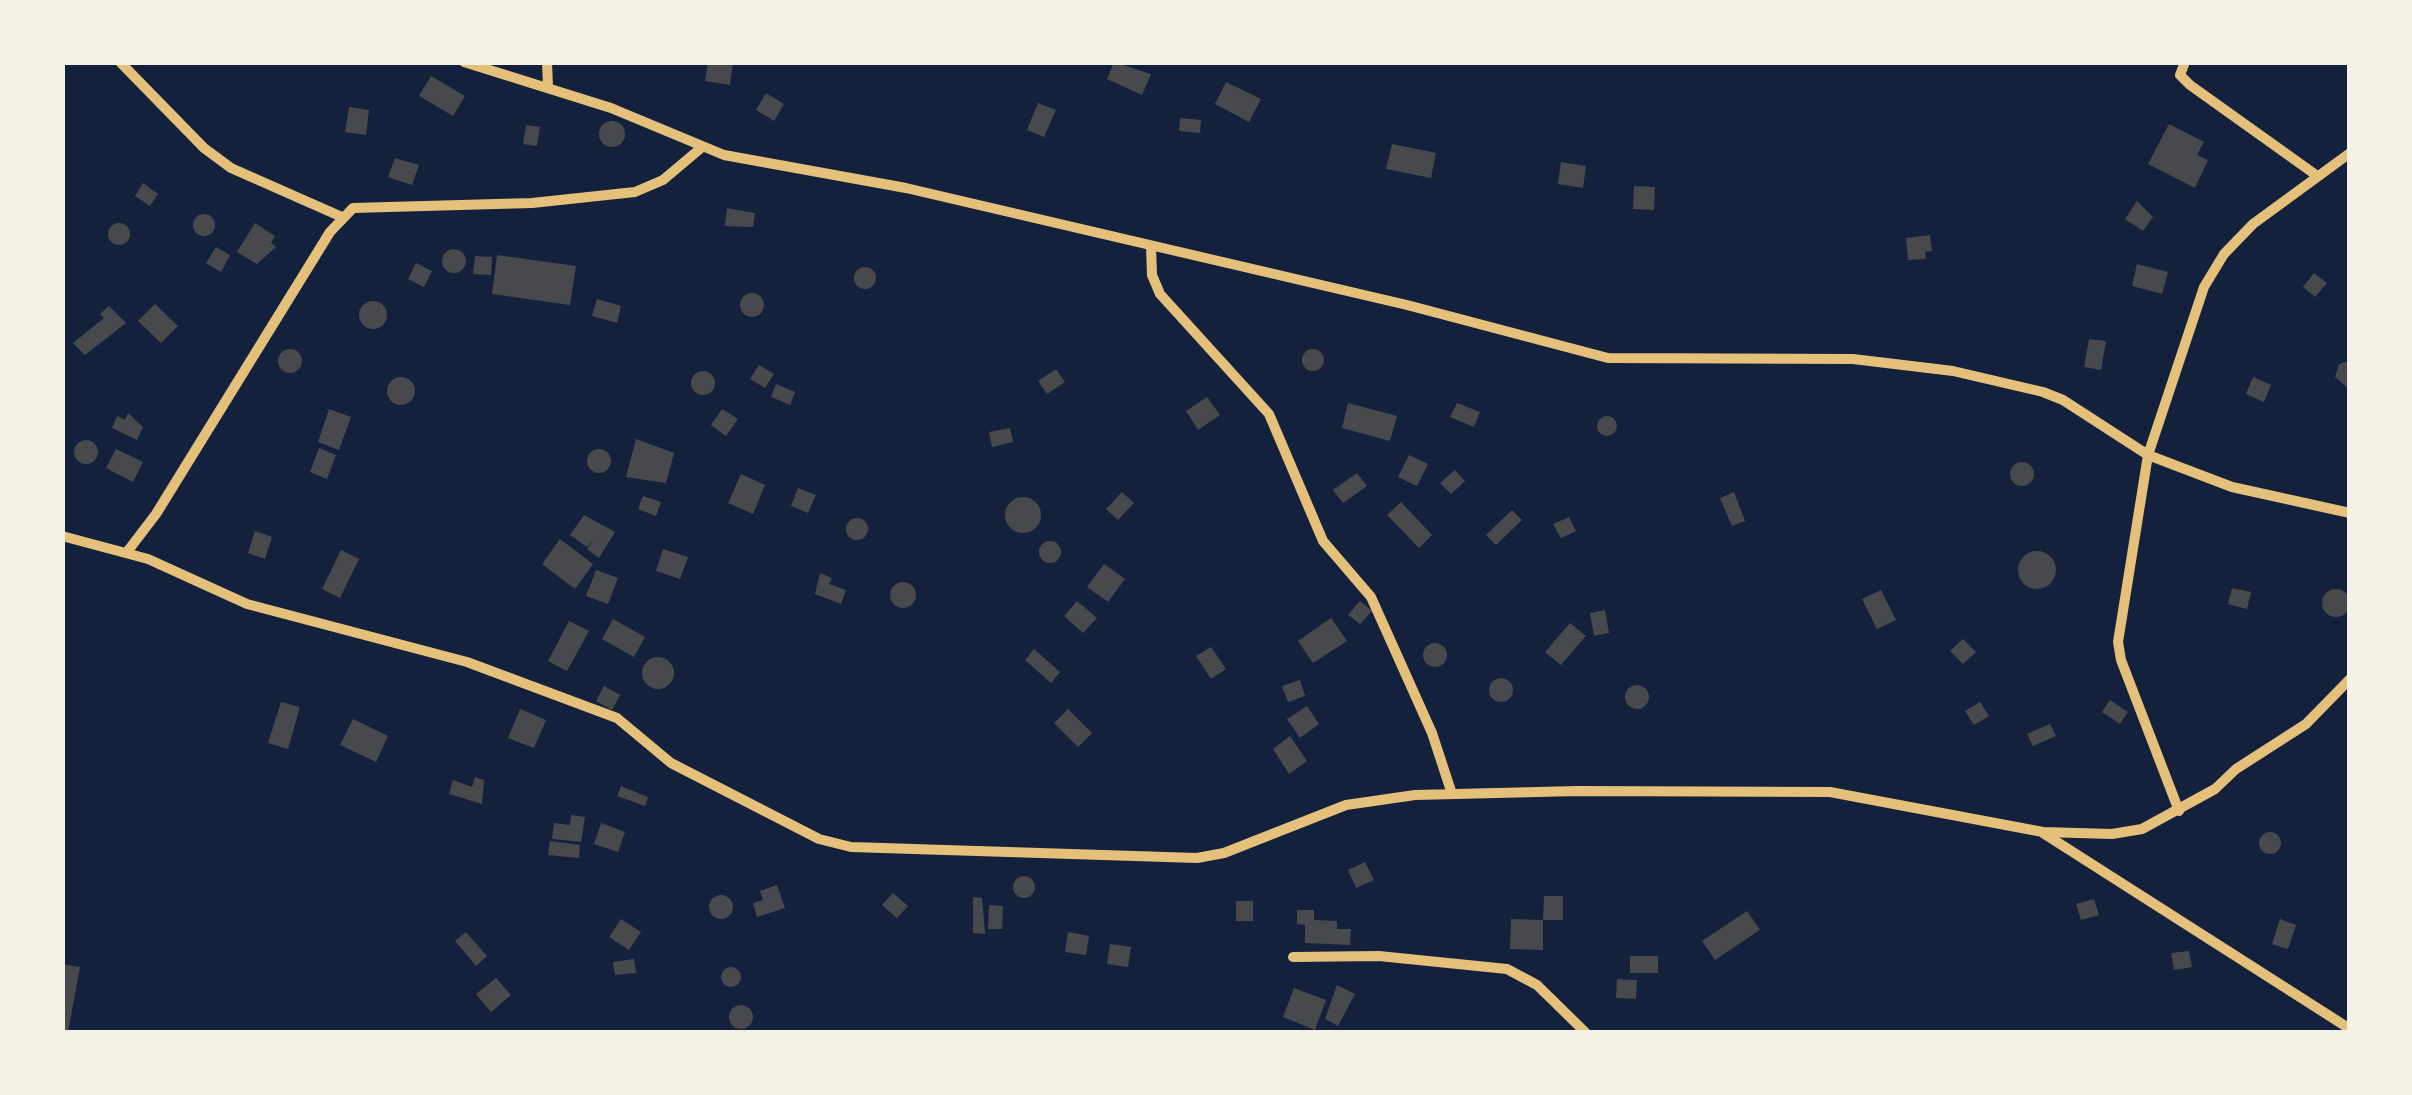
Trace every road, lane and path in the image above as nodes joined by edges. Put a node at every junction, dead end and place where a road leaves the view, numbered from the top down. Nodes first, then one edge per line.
1 (120, 62) edge
2 (464, 62) edge
3 (547, 62) edge
4 (2185, 62) edge
5 (548, 87) junction
6 (702, 148) junction
7 (2350, 153) edge
8 (2316, 175) junction
9 (342, 217) junction
10 (1151, 246) junction
11 (2148, 455) junction
12 (2350, 513) edge
13 (62, 536) edge
14 (127, 552) junction
15 (2350, 679) edge
16 (1452, 794) junction
17 (2179, 811) junction
18 (2043, 832) junction
19 (1293, 958) dead end
20 (2350, 1029) edge
21 (1585, 1032) edge

1 - 9 street
2 - 5 street
3 - 5 street
4 - 8 street
5 - 6 street
6 - 9 street
6 - 10 street
7 - 8 street
8 - 11 street
9 - 14 street
10 - 11 street
10 - 16 street
11 - 12 street
11 - 17 street
13 - 14 street
14 - 16 street
15 - 17 street
16 - 18 street
17 - 18 street
18 - 20 street
19 - 21 street

